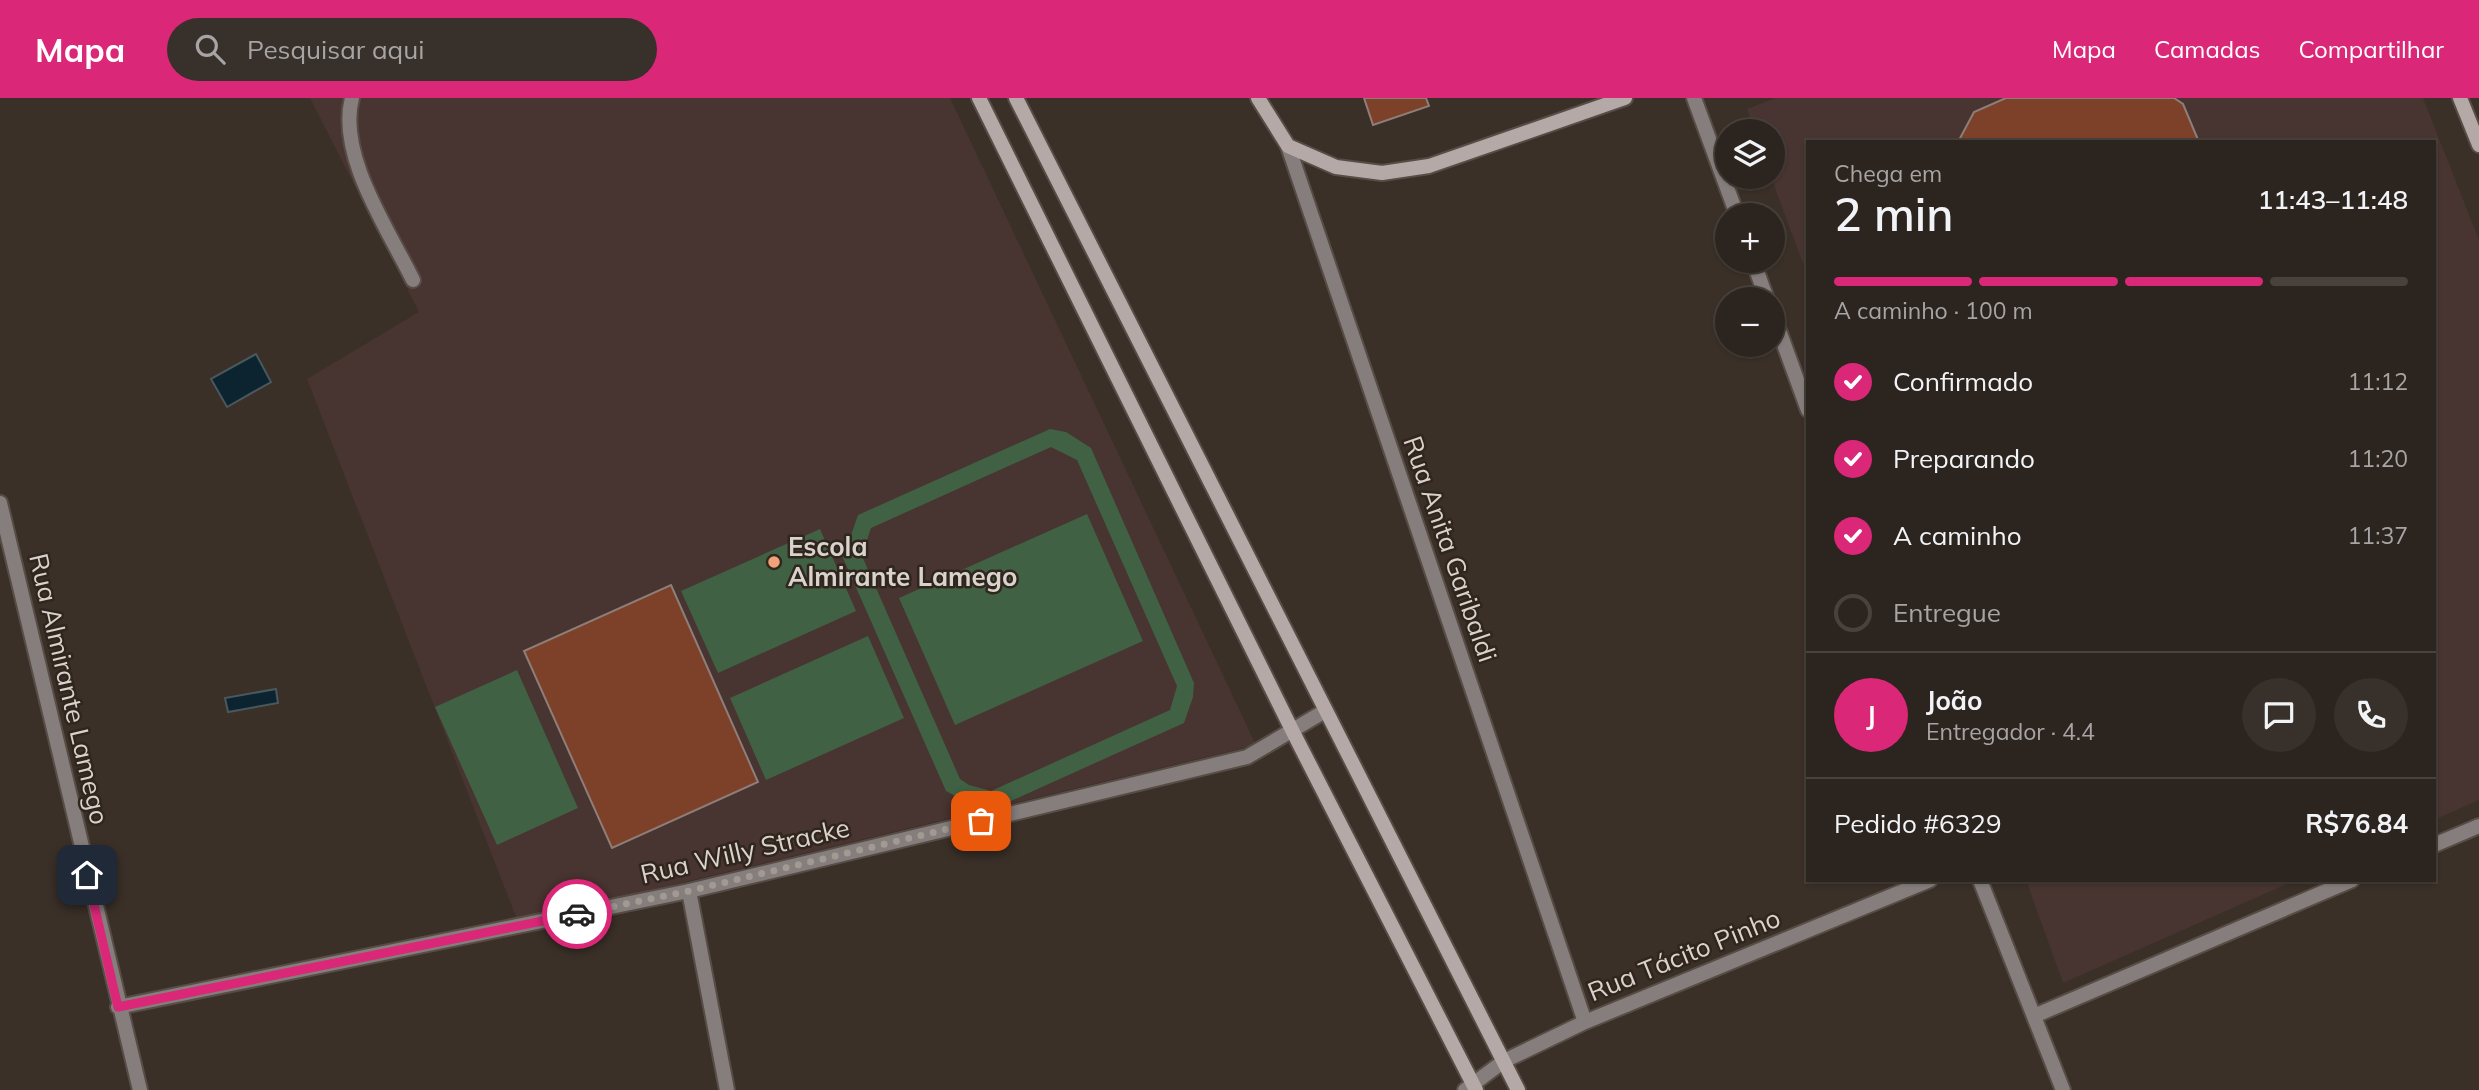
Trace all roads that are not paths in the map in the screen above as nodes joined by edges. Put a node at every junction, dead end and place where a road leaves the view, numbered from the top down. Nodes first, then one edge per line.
1 (352, 98) edge
2 (979, 98) edge
3 (1016, 98) edge
4 (1258, 98) edge
5 (1625, 98) edge
6 (1694, 98) edge
7 (2460, 98) edge
8 (2479, 145) edge
9 (1288, 146) junction
10 (1733, 203) edge
11 (412, 280) dead end
12 (1785, 347) edge
13 (1806, 405) edge
14 (0, 503) edge
15 (1325, 711) junction
16 (1293, 732) junction
17 (2479, 826) edge
18 (2436, 844) edge
19 (1925, 882) edge
20 (1981, 882) edge
21 (2346, 882) edge
22 (689, 891) junction
23 (118, 1007) junction
24 (2034, 1016) junction
25 (1585, 1022) junction
26 (1504, 1061) junction
27 (1471, 1088) edge
28 (140, 1090) edge
29 (727, 1090) edge
30 (1518, 1090) edge
31 (2063, 1090) edge

1 - 11 street
2 - 16 street
3 - 15 street
4 - 9 street, Rua Anita Garibaldi
5 - 9 street
6 - 10 street
7 - 8 street
9 - 25 street, Rua Anita Garibaldi
12 - 13 street
14 - 23 street, Rua Almirante Lamego
15 - 16 street, Rua Willy Stracke
15 - 26 street
16 - 22 street, Rua Willy Stracke
16 - 27 street
17 - 18 street
19 - 25 street, Rua Tácito Pinho
20 - 24 street
21 - 24 street
22 - 23 street, Rua Willy Stracke
22 - 29 street
23 - 28 street, Rua Almirante Lamego
24 - 31 street
25 - 26 street, Rua Tácito Pinho
26 - 27 street, Rua Tácito Pinho
26 - 30 street

